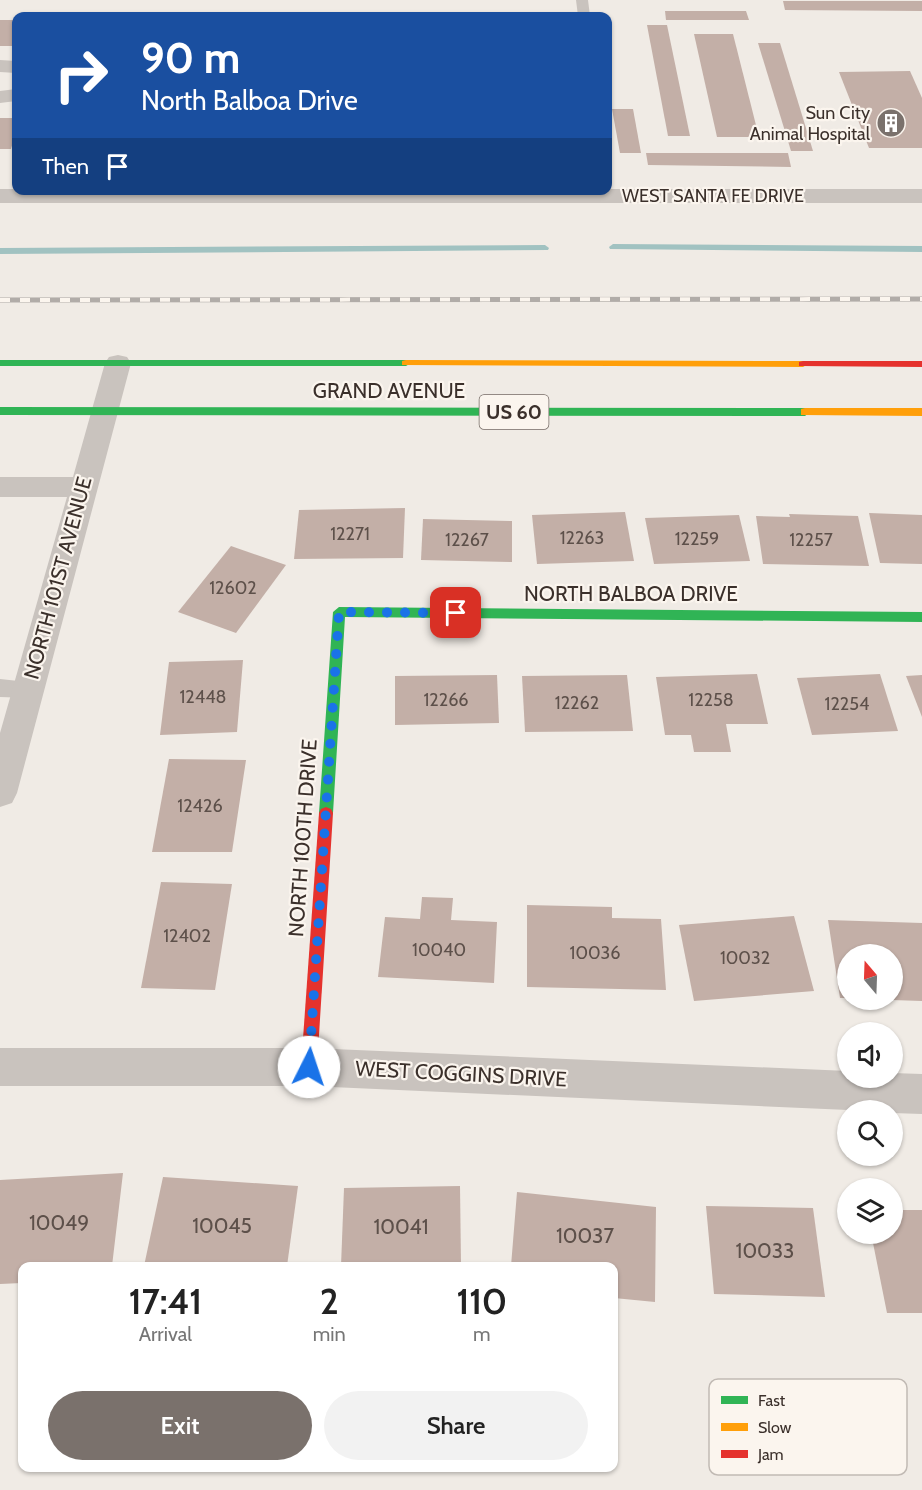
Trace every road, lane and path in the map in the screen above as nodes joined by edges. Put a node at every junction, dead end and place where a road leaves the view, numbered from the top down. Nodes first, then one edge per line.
1 (612, 193) edge
2 (202, 195) edge
3 (0, 196) edge
4 (922, 196) edge
5 (0, 363) edge
6 (118, 363) junction
7 (922, 364) edge
8 (0, 411) edge
9 (105, 412) junction
10 (922, 412) edge
11 (0, 487) edge
12 (84, 487) junction
13 (339, 612) joint
14 (922, 617) edge
15 (14, 688) edge
16 (6, 748) edge
17 (0, 793) edge
18 (0, 1067) edge
19 (309, 1067) junction
20 (922, 1094) edge

1 - 4 street, WEST SANTA FE DRIVE
2 - 3 street, WEST SANTA FE DRIVE
5 - 6 main road, GRAND AVENUE
6 - 7 main road, GRAND AVENUE
6 - 9 street, NORTH 101ST AVENUE
8 - 9 main road, GRAND AVENUE / US 60
9 - 10 main road, GRAND AVENUE / US 60
9 - 12 street, NORTH 101ST AVENUE
11 - 12 street
12 - 15 street, NORTH 101ST AVENUE
13 - 14 main road, NORTH BALBOA DRIVE
13 - 19 main road, NORTH 100TH DRIVE
15 - 16 street, NORTH 101ST AVENUE
16 - 17 street, NORTH 101ST AVENUE
18 - 19 street, WEST COGGINS DRIVE
19 - 20 street, WEST COGGINS DRIVE

